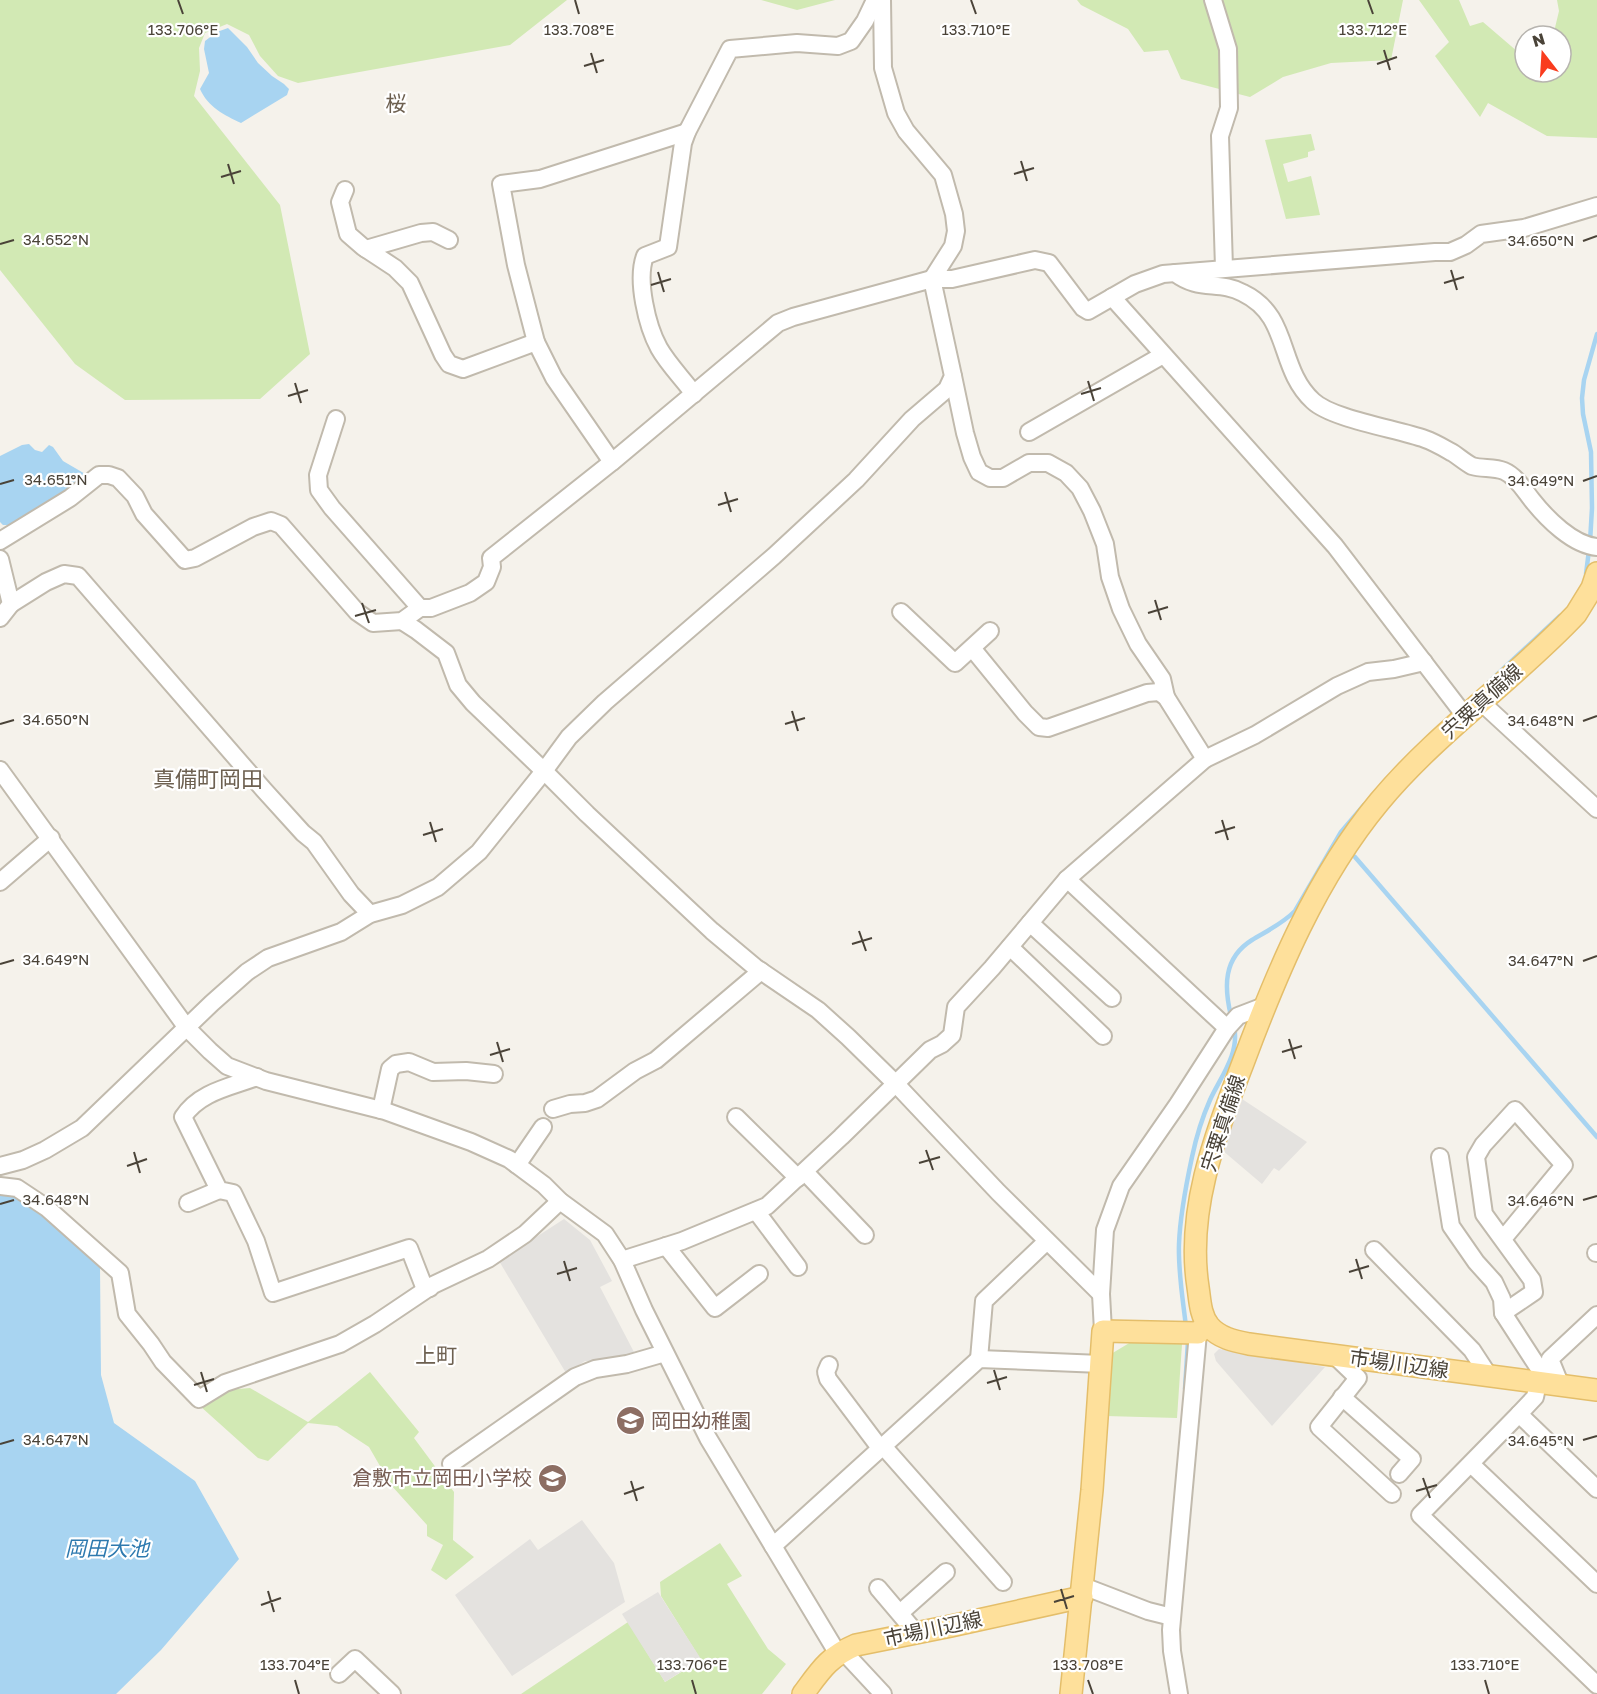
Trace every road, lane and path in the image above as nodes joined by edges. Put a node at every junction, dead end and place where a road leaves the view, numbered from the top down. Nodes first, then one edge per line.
1 (875, 0) edge
2 (882, 0) edge
3 (1213, 0) edge
4 (687, 132) junction
5 (345, 190) dead end
6 (1597, 206) edge
7 (449, 240) dead end
8 (366, 249) junction
9 (1224, 268) junction
10 (1175, 273) junction
11 (932, 279) junction
12 (1112, 297) junction
13 (536, 342) junction
14 (1163, 355) junction
15 (952, 376) junction
16 (694, 394) junction
17 (336, 419) dead end
18 (1029, 432) dead end
19 (612, 462) junction
20 (1, 538) edge
21 (1593, 546) edge
22 (0, 559) edge
23 (1597, 573) edge
24 (11, 604) junction
25 (420, 608) junction
26 (901, 612) dead end
27 (0, 618) edge
28 (402, 621) junction
29 (990, 631) dead end
30 (972, 648) junction
31 (1424, 662) junction
32 (1166, 697) junction
33 (1481, 702) junction
34 (1462, 712) junction
35 (1205, 759) junction
36 (0, 770) edge
37 (544, 771) junction
38 (1597, 809) edge
39 (51, 838) junction
40 (1067, 879) junction
41 (0, 882) edge
42 (370, 914) junction
43 (1030, 923) junction
44 (1010, 947) junction
45 (760, 971) junction
46 (1112, 998) dead end
47 (1264, 1006) junction
48 (1231, 1024) junction
49 (188, 1028) junction
50 (1103, 1036) dead end
51 (494, 1074) dead end
52 (257, 1077) junction
53 (896, 1084) junction
54 (553, 1109) dead end
55 (381, 1110) junction
56 (736, 1118) dead end
57 (543, 1127) dead end
58 (1440, 1157) dead end
59 (517, 1165) junction
60 (0, 1166) edge
61 (802, 1175) junction
62 (0, 1186) edge
63 (219, 1190) junction
64 (560, 1201) junction
65 (188, 1203) dead end
66 (756, 1211) junction
67 (865, 1235) dead end
68 (1503, 1239) junction
69 (1047, 1241) junction
70 (666, 1246) junction
71 (1374, 1250) dead end
72 (622, 1260) junction
73 (798, 1267) dead end
74 (759, 1274) dead end
75 (430, 1288) junction
76 (1101, 1294) junction
77 (1503, 1313) junction
78 (1597, 1315) edge
79 (1203, 1329) junction
80 (1103, 1331) junction
81 (665, 1353) junction
82 (1334, 1355) junction
83 (979, 1359) junction
84 (1101, 1364) junction
85 (829, 1365) dead end
86 (1489, 1376) junction
87 (1549, 1384) junction
88 (1597, 1390) edge
89 (1342, 1397) junction
90 (1519, 1414) junction
91 (882, 1447) junction
92 (451, 1464) dead end
93 (1471, 1464) junction
94 (1399, 1474) dead end
95 (1597, 1489) edge
96 (1392, 1494) dead end
97 (773, 1546) junction
98 (946, 1572) dead end
99 (1003, 1582) dead end
100 (1597, 1584) edge
101 (879, 1588) dead end
102 (1082, 1592) junction
103 (900, 1613) junction
104 (1168, 1616) junction
105 (917, 1634) junction
106 (840, 1652) junction
107 (339, 1674) dead end
108 (1597, 1685) edge
109 (392, 1694) edge
110 (803, 1694) edge
111 (884, 1694) edge
112 (1071, 1694) edge
113 (1179, 1694) edge

1 - 4 street
2 - 11 street
3 - 9 street
4 - 13 street
4 - 16 street
5 - 8 street
6 - 9 street
7 - 8 street
8 - 13 street
9 - 10 street
10 - 12 street
10 - 21 street
11 - 12 street
11 - 15 street
11 - 16 street
12 - 14 street
13 - 19 street
14 - 18 street
14 - 31 street
15 - 32 street
15 - 37 street
16 - 19 street
17 - 25 street
19 - 25 street
20 - 28 street
22 - 24 street
23 - 33 main road, 宍粟真備線
24 - 27 street
24 - 42 street
25 - 28 street
26 - 30 street
28 - 37 street
29 - 30 street
30 - 32 street
31 - 34 street
31 - 35 street
32 - 35 street
33 - 34 main road, 宍粟真備線
33 - 38 street
34 - 47 main road, 宍粟真備線
35 - 40 street
36 - 39 street
37 - 42 street
37 - 45 street
39 - 41 street
39 - 49 street
40 - 43 street
40 - 48 street
42 - 49 street
43 - 44 street
43 - 46 street
44 - 50 street
44 - 53 street
45 - 53 street
45 - 54 street
47 - 48 street
47 - 79 main road, 宍粟真備線
48 - 76 street
49 - 52 street
49 - 60 street
51 - 55 street
52 - 55 street
52 - 63 street
53 - 61 street
53 - 69 street
55 - 59 street
56 - 61 street
57 - 59 street
58 - 77 street
59 - 64 street
61 - 66 street
61 - 67 street
62 - 75 street
63 - 65 street
63 - 75 street
64 - 72 street
64 - 75 street
66 - 70 street
66 - 73 street
68 - 68 street
68 - 77 street
69 - 76 street
69 - 83 street
70 - 72 street
70 - 74 street
71 - 86 street
72 - 81 street
76 - 80 street
77 - 87 street
78 - 87 street
79 - 80 main road
79 - 82 main road, 市場川辺線
79 - 104 street
80 - 84 main road
81 - 92 street
81 - 97 street
82 - 86 main road, 市場川辺線
82 - 89 street
83 - 84 street
83 - 91 street
84 - 102 main road
85 - 91 street
86 - 87 main road, 市場川辺線
87 - 88 main road, 市場川辺線
87 - 90 street
89 - 94 street
89 - 96 street
90 - 93 street
90 - 95 street
91 - 97 street
91 - 99 street
93 - 100 street
93 - 108 street
97 - 106 street
98 - 103 street
101 - 103 street
102 - 104 street
102 - 105 main road, 市場川辺線
102 - 112 main road
103 - 105 street
104 - 113 street
105 - 106 main road, 市場川辺線
106 - 110 main road, 市場川辺線
106 - 111 street
107 - 109 street

